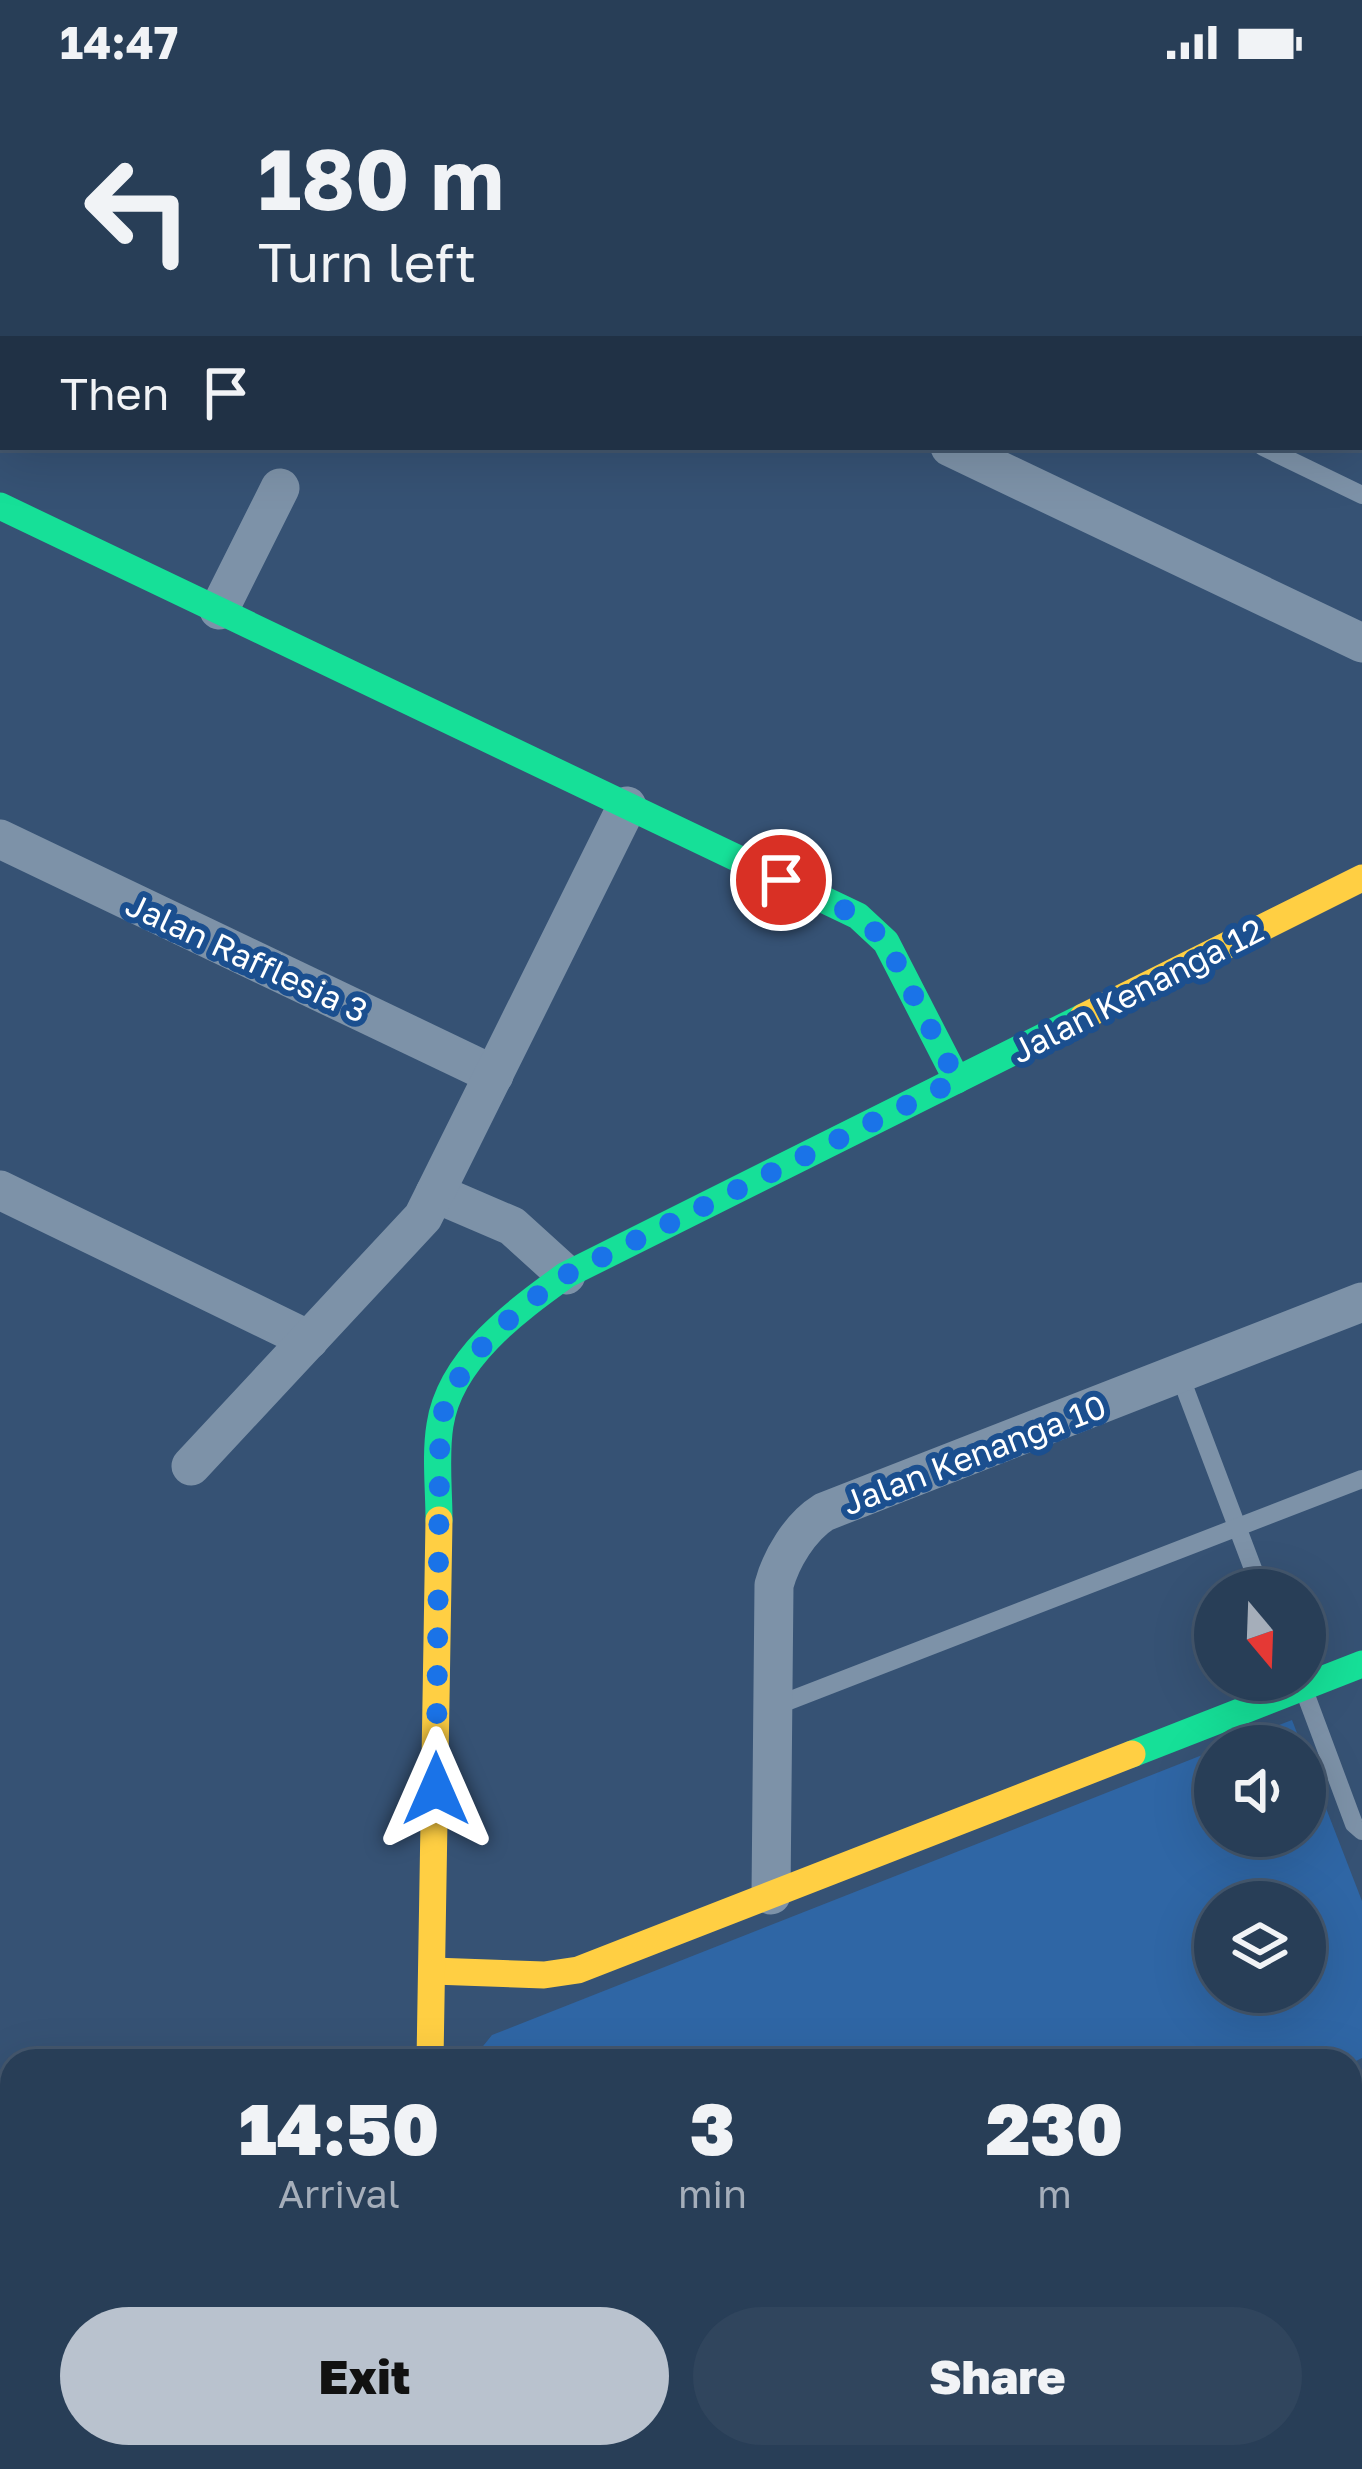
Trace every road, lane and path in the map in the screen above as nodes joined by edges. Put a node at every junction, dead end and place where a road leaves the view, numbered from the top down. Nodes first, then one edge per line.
1 (964, 450) edge
2 (1269, 450) edge
3 (1027, 464) edge
4 (280, 488) dead end
5 (1362, 495) edge
6 (0, 506) edge
7 (219, 610) junction
8 (1362, 643) edge
9 (627, 806) junction
10 (0, 839) edge
11 (1362, 878) edge
12 (494, 1075) junction
13 (957, 1080) junction
14 (0, 1190) edge
15 (435, 1193) junction
16 (566, 1275) junction
17 (1362, 1302) edge
18 (309, 1340) junction
19 (1179, 1373) junction
20 (191, 1466) dead end
21 (1362, 1479) edge
22 (1238, 1527) junction
23 (1253, 1569) edge
24 (1362, 1664) edge
25 (1326, 1676) edge
26 (1258, 1701) edge
27 (1307, 1701) edge
28 (773, 1707) junction
29 (1362, 1832) edge
30 (771, 1894) junction
31 (434, 1971) junction
32 (431, 2049) edge

1 - 3 street
2 - 5 lane
3 - 8 street
4 - 7 street
6 - 7 street
7 - 9 street
9 - 12 street
9 - 13 street
10 - 12 street, Jalan Rafflesia 3
11 - 13 street, Jalan Kenanga 12
12 - 15 street
13 - 16 street, Jalan Kenanga 12
14 - 18 street
15 - 16 street
15 - 18 street
16 - 31 street, Jalan Kenanga 12
17 - 19 street, Jalan Kenanga 10
18 - 20 street
19 - 22 lane
19 - 28 street, Jalan Kenanga 10
21 - 22 lane
22 - 23 lane
22 - 28 lane
24 - 25 street
26 - 30 street
27 - 29 lane
28 - 30 street, Jalan Kenanga 10
30 - 31 street
31 - 32 street, Jalan Kenanga 12

